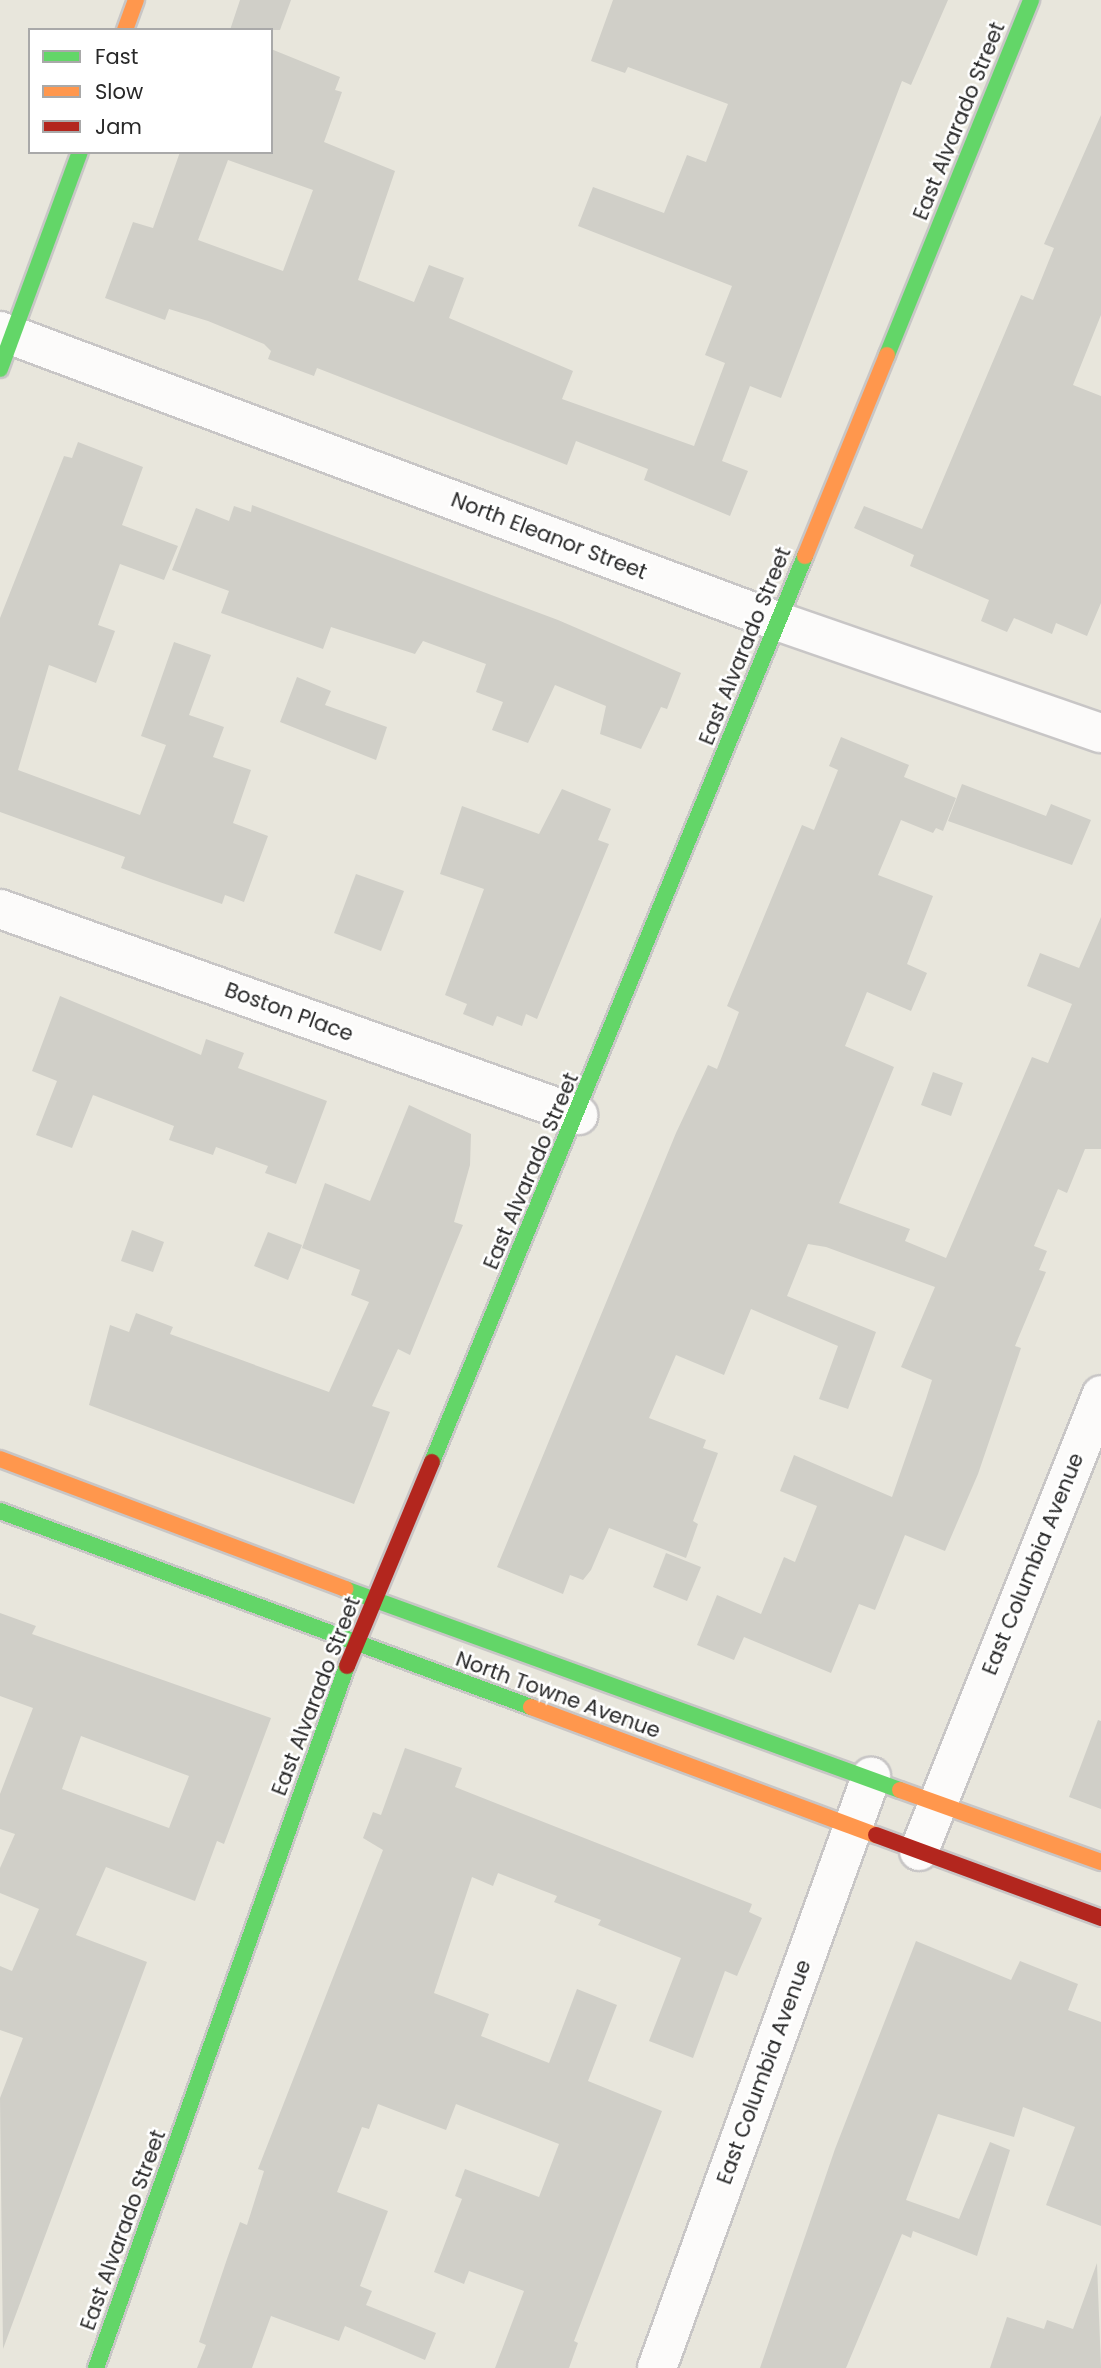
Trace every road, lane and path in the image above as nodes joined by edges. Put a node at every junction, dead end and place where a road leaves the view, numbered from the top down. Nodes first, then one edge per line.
1 (136, 0) edge
2 (1031, 0) edge
3 (126, 28) edge
4 (79, 154) edge
5 (4, 345) edge
6 (777, 621) junction
7 (1101, 733) edge
8 (0, 909) edge
9 (578, 1115) junction
10 (1101, 1395) edge
11 (0, 1459) edge
12 (0, 1511) edge
13 (374, 1601) junction
14 (355, 1645) junction
15 (871, 1777) junction
16 (937, 1801) junction
17 (853, 1826) junction
18 (919, 1851) junction
19 (1101, 1862) edge
20 (1101, 1918) edge
21 (96, 2368) edge
22 (657, 2368) edge

1 - 3 street
2 - 6 street, East Alvarado Street
4 - 5 street
5 - 6 street, North Eleanor Street
6 - 7 street, North Eleanor Street
6 - 9 street, East Alvarado Street
8 - 9 street, Boston Place
9 - 13 street, East Alvarado Street
10 - 16 street, East Columbia Avenue
11 - 13 street, North Towne Avenue
12 - 14 street, North Towne Avenue
13 - 14 street, East Alvarado Street
13 - 15 street, North Towne Avenue
14 - 17 street, North Towne Avenue
14 - 21 street, East Alvarado Street
15 - 16 street, North Towne Avenue
15 - 17 street, East Columbia Avenue
16 - 18 street, East Columbia Avenue
16 - 19 street, North Towne Avenue
17 - 18 street, North Towne Avenue
17 - 22 street, East Columbia Avenue
18 - 20 street, North Towne Avenue

